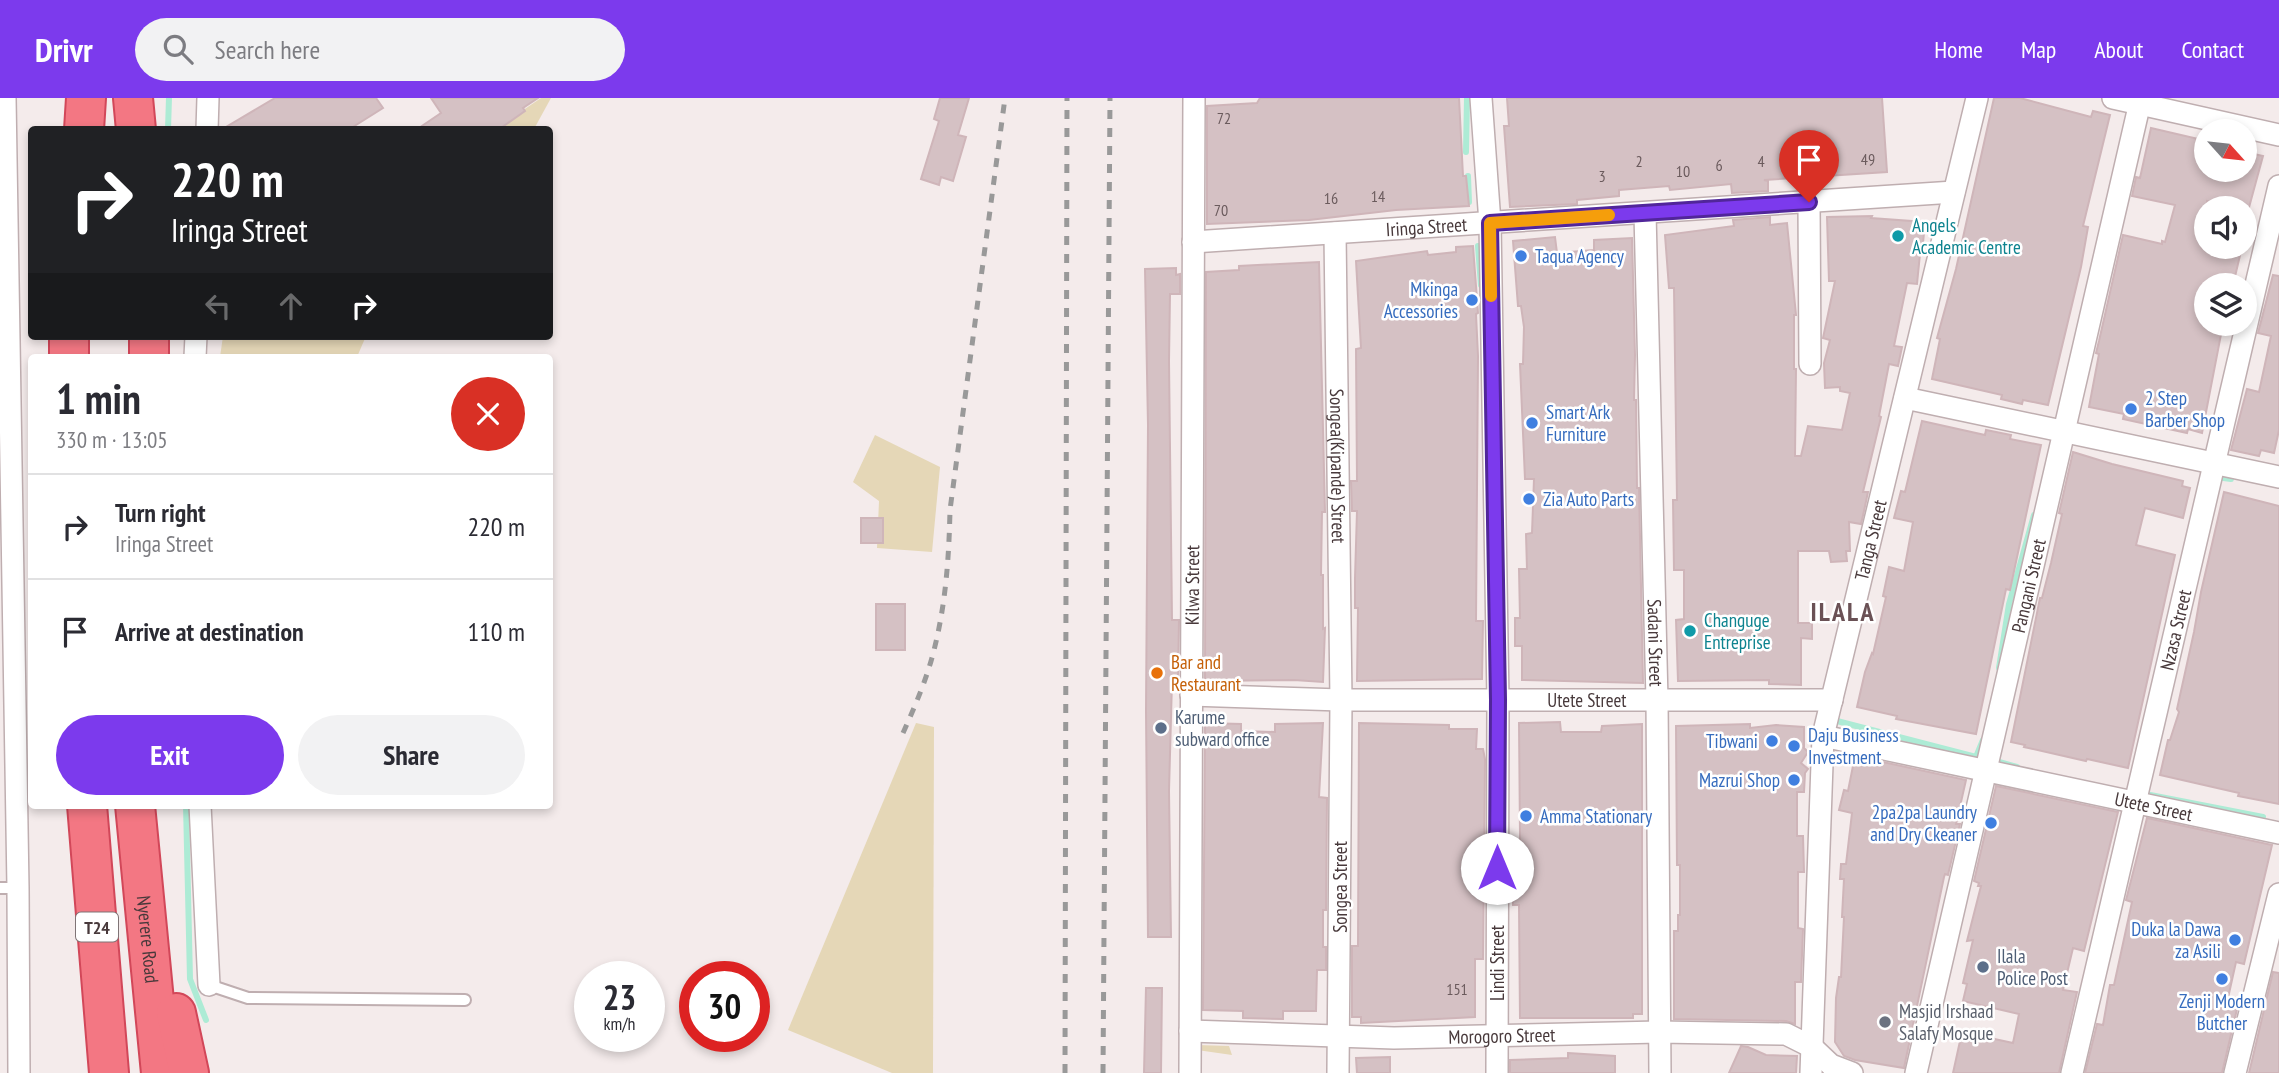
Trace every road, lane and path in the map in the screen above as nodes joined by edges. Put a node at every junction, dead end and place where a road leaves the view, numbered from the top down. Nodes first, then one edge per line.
1 (5, 98) edge
2 (86, 98) edge
3 (133, 98) edge
4 (1194, 98) edge
5 (1481, 98) edge
6 (1977, 98) edge
7 (2113, 98) edge
8 (2140, 101) edge
9 (84, 126) edge
10 (136, 126) edge
11 (2279, 135) edge
12 (2279, 186) edge
13 (1954, 192) junction
14 (1809, 202) junction
15 (1645, 213) junction
16 (1490, 223) junction
17 (1335, 233) junction
18 (1193, 242) junction
19 (1810, 364) dead end
20 (1905, 398) junction
21 (2064, 432) junction
22 (2214, 464) junction
23 (2279, 478) edge
24 (6, 521) edge
25 (1191, 695) junction
26 (1341, 700) junction
27 (1498, 700) junction
28 (1657, 700) junction
29 (1832, 700) junction
30 (1823, 736) junction
31 (1985, 771) junction
32 (2135, 802) junction
33 (85, 809) edge
34 (85, 809) edge
35 (135, 809) edge
36 (200, 809) edge
37 (2279, 833) edge
38 (139, 844) junction
39 (9, 888) edge
40 (2279, 894) edge
41 (209, 985) joint
42 (466, 1000) dead end
43 (1190, 1031) junction
44 (1659, 1032) junction
45 (1497, 1036) junction
46 (1339, 1038) junction
47 (1812, 1047) junction
48 (19, 1073) edge
49 (86, 1073) edge
50 (109, 1073) edge
51 (161, 1073) edge
52 (190, 1073) edge
53 (1190, 1073) edge
54 (1338, 1073) edge
55 (1497, 1073) edge
56 (1660, 1073) edge
57 (1811, 1073) edge
58 (1852, 1073) edge
59 (1916, 1073) edge
60 (2072, 1073) edge
61 (2235, 1073) edge

1 - 24 street
2 - 9 highway
3 - 10 highway
4 - 18 street, Kilwa Street
5 - 16 street, Lindi Street
6 - 13 street, Tanga Street
7 - 8 street
8 - 11 street
8 - 21 street, Pangani Street
12 - 22 street, Nzasa Street
13 - 14 street, Iringa Street
13 - 20 street, Tanga Street
14 - 15 street, Iringa Street
14 - 19 street
15 - 16 street, Iringa Street
15 - 28 street, Sadani Street
16 - 17 street, Iringa Street
16 - 27 street, Lindi Street
17 - 18 street, Iringa Street
17 - 26 street, Songea(Kipande) Street
18 - 25 street, Kilwa Street
20 - 21 street
20 - 29 street, Tanga Street
21 - 22 street
21 - 31 street, Pangani Street
22 - 23 street
22 - 32 street, Nzasa Street
24 - 39 street
25 - 26 street, Utete Street
25 - 43 street, Kilwa Street
26 - 27 street, Utete Street
26 - 46 street, Songea Street
27 - 28 street, Utete Street
27 - 45 street, Lindi Street
28 - 29 street, Utete Street
28 - 44 street, Sadani Street
29 - 30 street, Tanga Street
30 - 31 street, Utete Street
30 - 47 street, Tanga Street
31 - 32 street, Utete Street
31 - 59 street, Pangani Street
32 - 37 street, Utete Street
32 - 60 street, Nzasa Street
33 - 49 highway
34 - 50 highway, T24
35 - 38 highway, Nyerere Road / T24
36 - 41 street
38 - 51 highway, Nyerere Road / T24
38 - 52 highway
39 - 48 street
40 - 61 street
41 - 42 lane
43 - 46 street, Morogoro Street
43 - 53 street, Kilwa Street
44 - 45 street, Morogoro Street
44 - 47 street, Morogoro Street
44 - 56 street, Sadani Street
45 - 46 street, Morogoro Street
45 - 55 street, Lindi Street
46 - 54 street, Songea Street
47 - 57 street, Tanga Street
47 - 58 street, Morogoro Street

